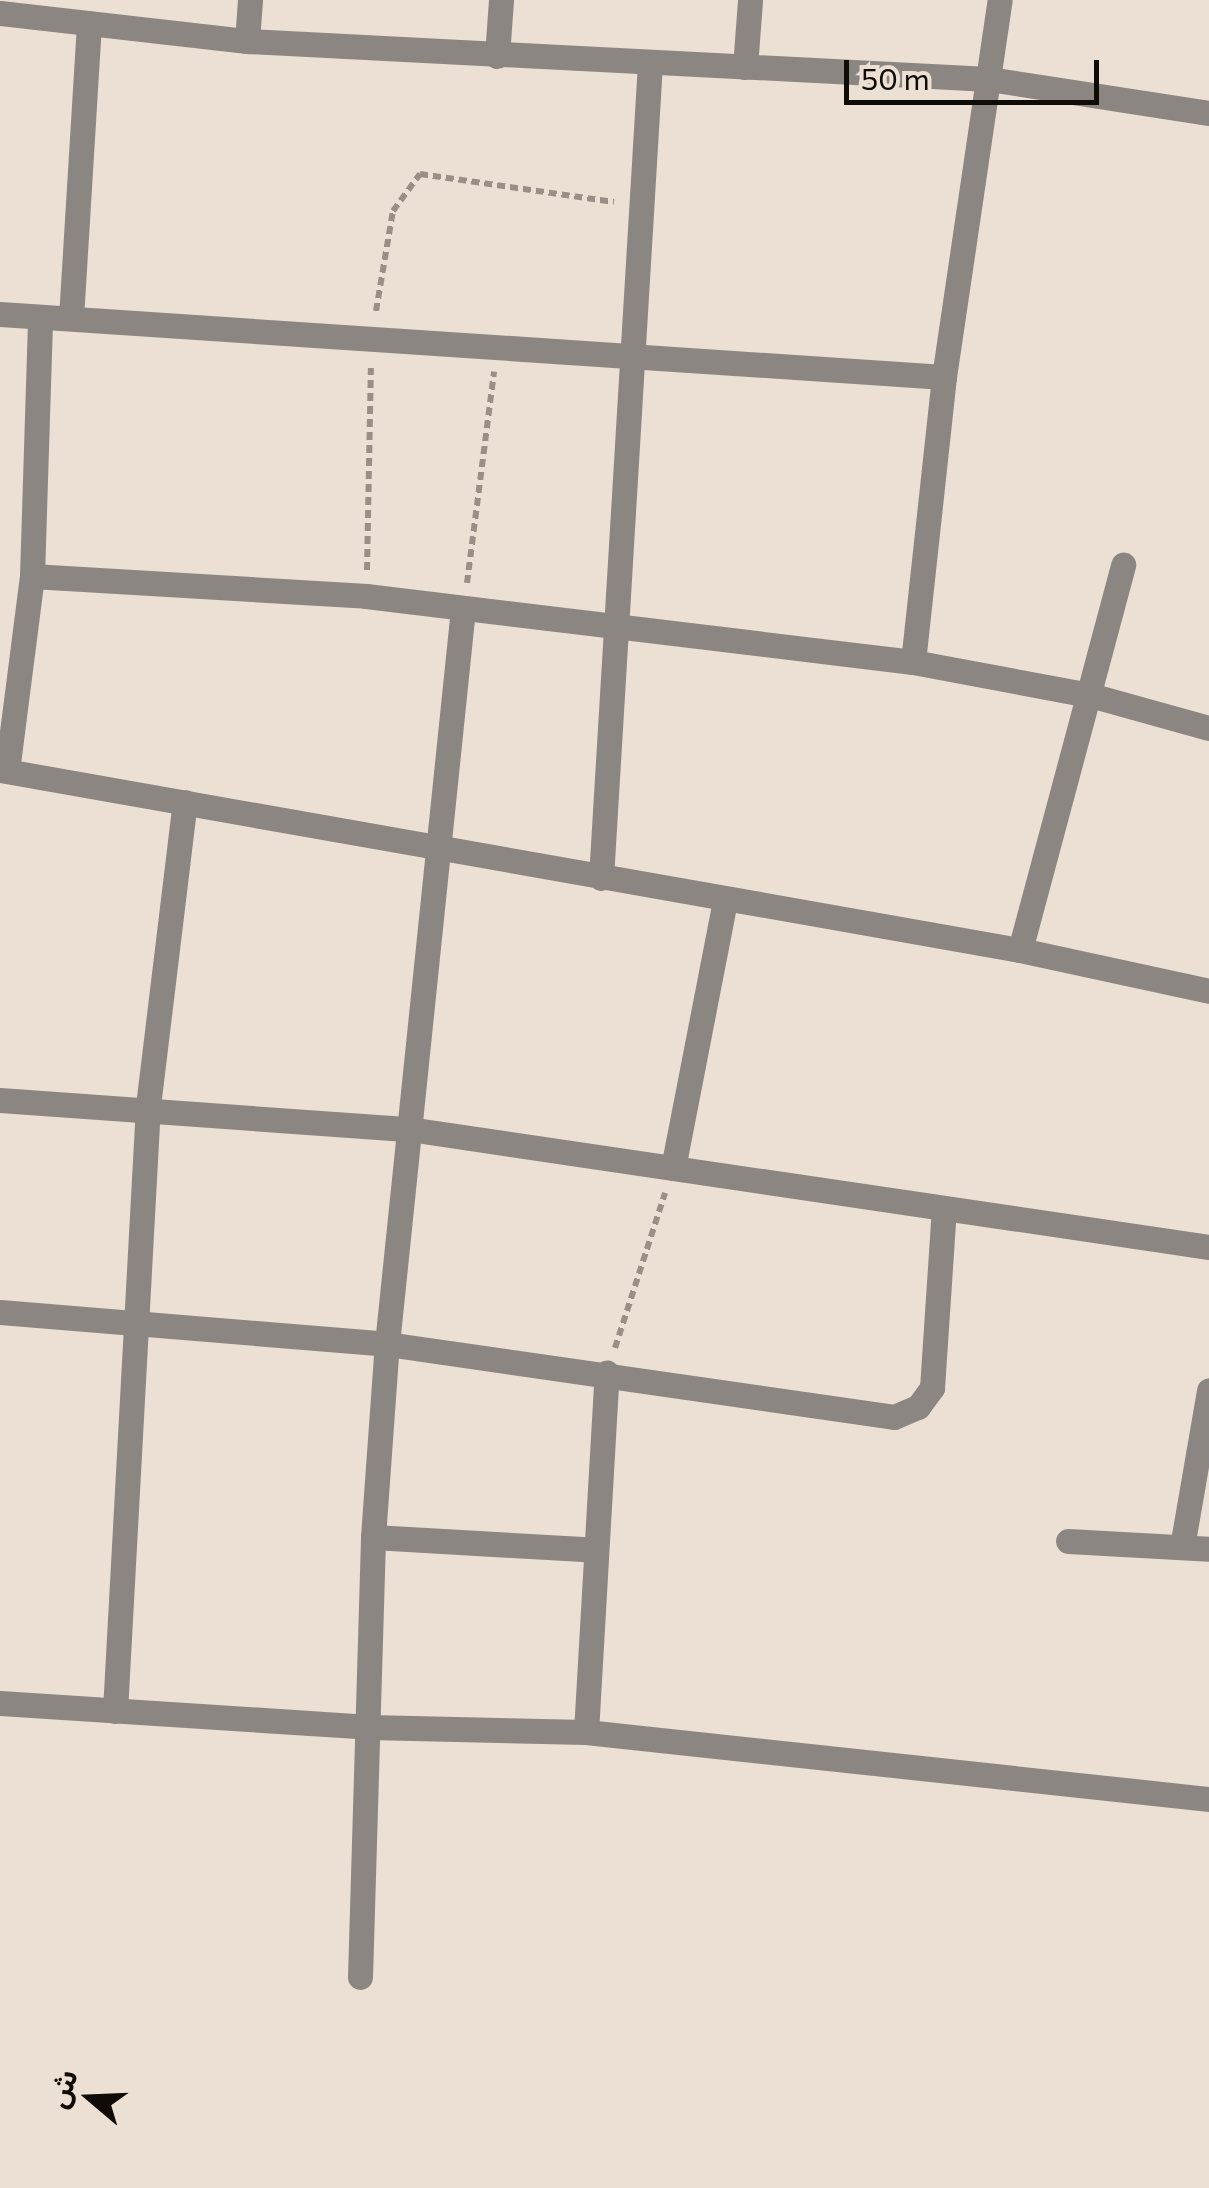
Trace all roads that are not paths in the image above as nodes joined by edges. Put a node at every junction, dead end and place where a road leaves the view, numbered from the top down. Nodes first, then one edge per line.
1 (250, 0) edge
2 (501, 0) edge
3 (750, 0) edge
4 (1000, 0) edge
5 (0, 13) edge
6 (89, 24) junction
7 (247, 40) junction
8 (497, 56) junction
9 (650, 64) junction
10 (745, 68) junction
11 (990, 80) junction
12 (1209, 114) edge
13 (0, 314) edge
14 (40, 317) junction
15 (72, 318) junction
16 (629, 357) junction
17 (944, 377) junction
18 (1123, 565) dead end
19 (32, 576) junction
20 (463, 609) junction
21 (615, 624) junction
22 (913, 662) junction
23 (1090, 695) junction
24 (1209, 728) edge
25 (4, 771) edge
26 (185, 802) junction
27 (435, 846) junction
28 (601, 878) junction
29 (725, 901) junction
30 (1020, 950) junction
31 (1209, 992) edge
32 (0, 1100) edge
33 (148, 1106) junction
34 (409, 1129) junction
35 (673, 1168) junction
36 (944, 1208) junction
37 (1209, 1247) edge
38 (0, 1312) edge
39 (136, 1320) junction
40 (386, 1344) junction
41 (608, 1373) junction
42 (1209, 1390) edge
43 (373, 1536) junction
44 (1068, 1541) dead end
45 (1182, 1547) junction
46 (1209, 1549) edge
47 (596, 1550) junction
48 (0, 1703) edge
49 (115, 1711) junction
50 (369, 1727) junction
51 (586, 1732) junction
52 (1209, 1798) edge
53 (360, 1978) dead end

1 - 7 street
2 - 8 street
3 - 10 street
4 - 11 street
5 - 6 street
6 - 7 street
6 - 15 street
7 - 8 street
8 - 9 street
9 - 10 street
9 - 16 street
10 - 11 street
11 - 12 street
11 - 17 street
13 - 14 street
14 - 15 street
14 - 19 street
15 - 16 street
16 - 17 street
16 - 21 street
17 - 22 street
18 - 23 street
19 - 20 street
19 - 25 street
20 - 21 street
20 - 27 street
21 - 22 street
21 - 28 street
22 - 23 street
23 - 24 street
23 - 30 street
25 - 26 street
26 - 27 street
26 - 33 street
27 - 28 street
27 - 34 street
28 - 29 street
29 - 30 street
29 - 35 street
30 - 31 street
32 - 33 street
33 - 34 street
33 - 39 street
34 - 35 street
34 - 40 street
35 - 36 street
36 - 37 street
36 - 41 street
38 - 39 street
39 - 40 street
39 - 49 street
40 - 41 street
40 - 43 street
41 - 47 street
42 - 45 street
43 - 47 street
43 - 50 street
44 - 45 street
45 - 46 street
47 - 51 street
48 - 49 street
49 - 50 street
50 - 51 street
50 - 53 street
51 - 52 street

